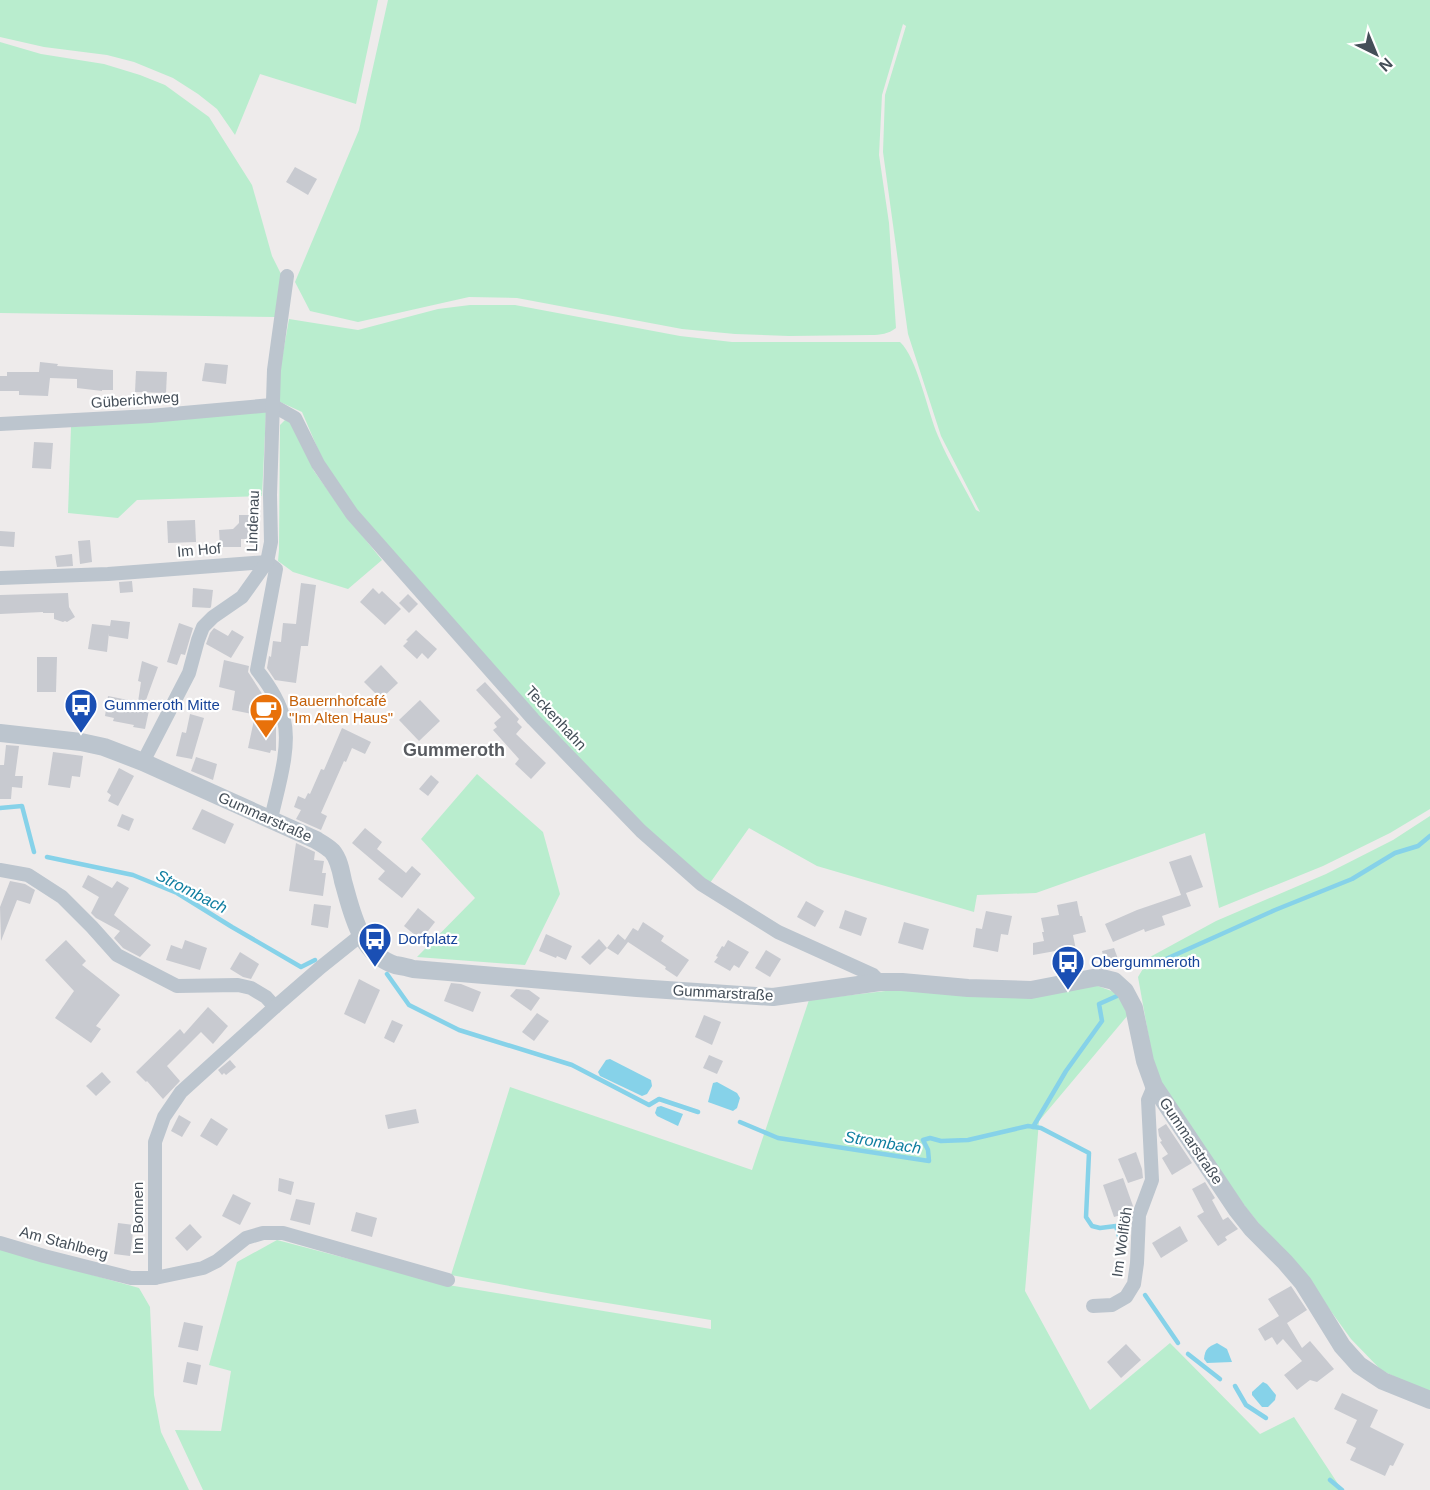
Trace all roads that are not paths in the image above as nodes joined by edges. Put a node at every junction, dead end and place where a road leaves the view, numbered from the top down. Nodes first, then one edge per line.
1 (287, 276) dead end
2 (273, 405) junction
3 (0, 424) edge
4 (267, 562) junction
5 (0, 578) edge
6 (0, 733) edge
7 (143, 762) junction
8 (270, 819) junction
9 (0, 870) edge
10 (361, 935) junction
11 (880, 982) junction
12 (275, 1007) junction
13 (1154, 1086) junction
14 (0, 1243) edge
15 (155, 1278) junction
16 (448, 1280) dead end
17 (1093, 1306) dead end
18 (1430, 1400) edge

1 - 2 street, Lindenau
2 - 3 street, Güberichweg
2 - 4 street, Lindenau
2 - 11 street, Teckenhahn
4 - 5 street, Im Hof
4 - 7 street, Lindenau
4 - 8 street
6 - 7 street, Gummarstraße
7 - 8 street, Gummarstraße
8 - 10 street, Gummarstraße
9 - 12 street
10 - 11 street, Gummarstraße
10 - 12 street, Im Bonnen
11 - 13 street, Gummarstraße
12 - 15 street, Im Bonnen
13 - 17 street, Im Wolflöh
13 - 18 street, Gummarstraße
14 - 15 street, Am Stahlberg
15 - 16 street

